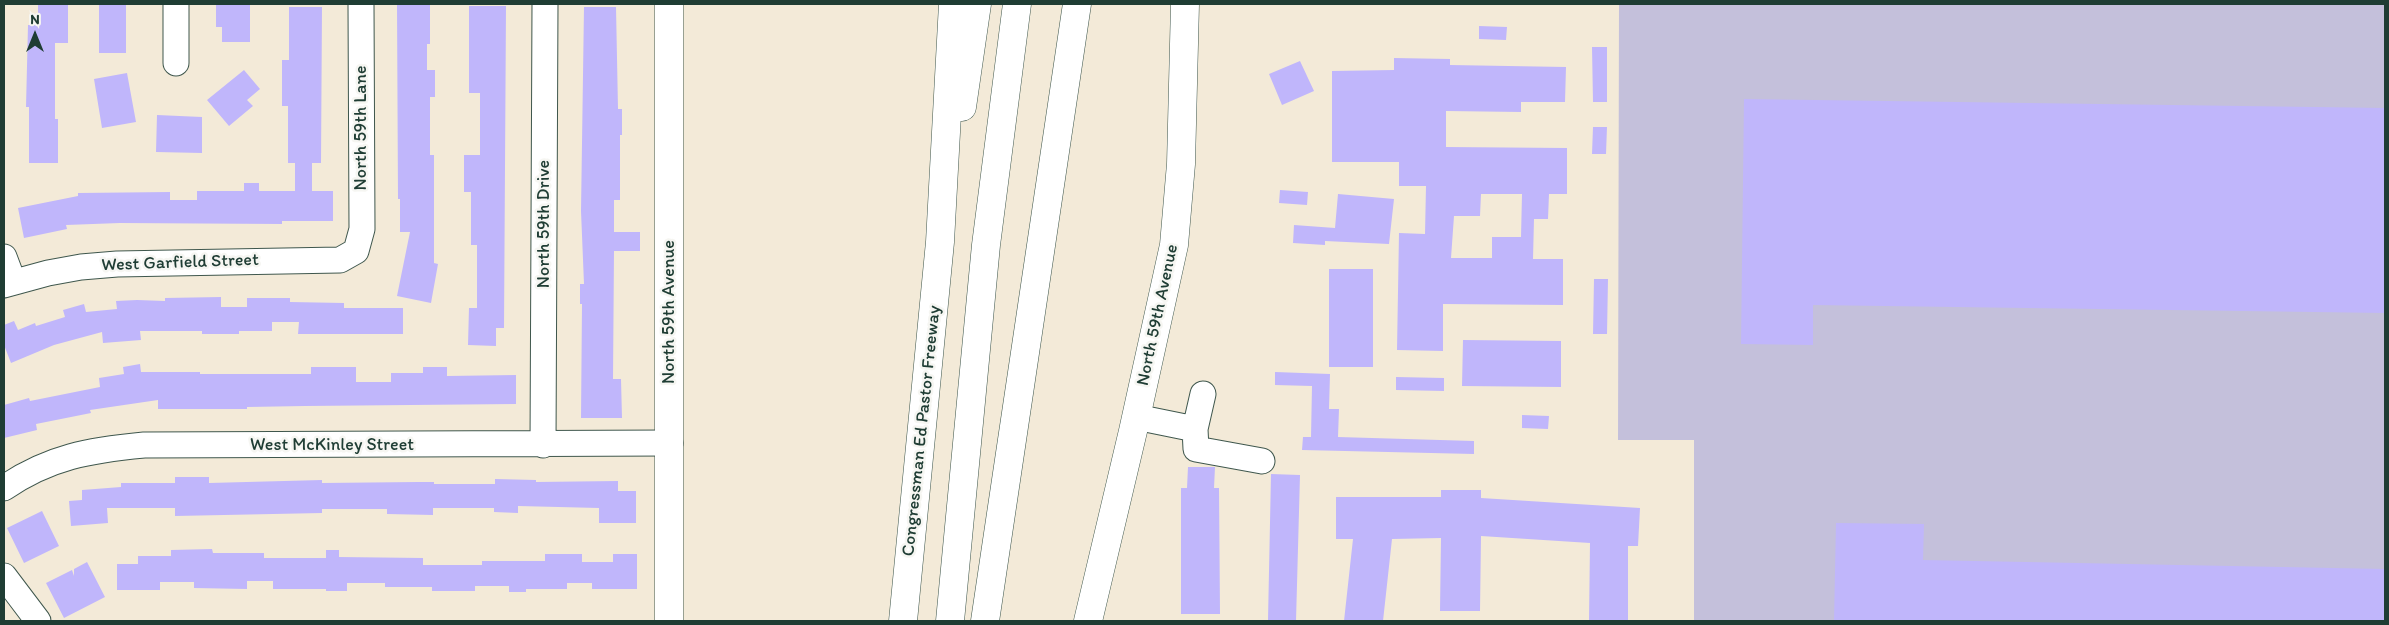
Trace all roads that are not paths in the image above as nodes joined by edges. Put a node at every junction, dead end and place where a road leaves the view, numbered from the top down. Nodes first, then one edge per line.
1 (176, 4) edge
2 (361, 4) edge
3 (545, 4) edge
4 (669, 4) edge
5 (936, 4) edge
6 (953, 4) edge
7 (977, 4) edge
8 (1001, 4) edge
9 (1017, 4) edge
10 (1076, 4) edge
11 (1186, 4) edge
12 (975, 32) junction
13 (176, 63) dead end
14 (940, 242) junction
15 (356, 252) joint
16 (4, 257) edge
17 (8, 283) edge
18 (1203, 394) dead end
19 (1136, 417) junction
20 (1195, 429) junction
21 (670, 443) junction
22 (543, 445) junction
23 (1262, 461) dead end
24 (4, 488) edge
25 (4, 576) edge
26 (38, 621) edge
27 (669, 621) edge
28 (903, 621) edge
29 (950, 621) edge
30 (985, 621) edge
31 (1088, 621) edge

1 - 13 street
2 - 15 street, North 59th Lane
3 - 22 street, North 59th Drive
4 - 21 main road, North 59th Avenue
5 - 12 main road
6 - 12 main road
7 - 12 main road
8 - 12 main road
9 - 12 main road
10 - 30 main road
11 - 19 main road, North 59th Avenue
12 - 14 main road
12 - 14 main road
12 - 29 main road
14 - 28 main road, Congressman Ed Pastor Freeway
15 - 17 street, West Garfield Street
16 - 17 street
18 - 20 street
19 - 20 street
19 - 31 main road, North 59th Avenue
20 - 23 street
21 - 22 street, West McKinley Street
21 - 27 main road, North 59th Avenue
22 - 24 street, West McKinley Street
25 - 26 street

